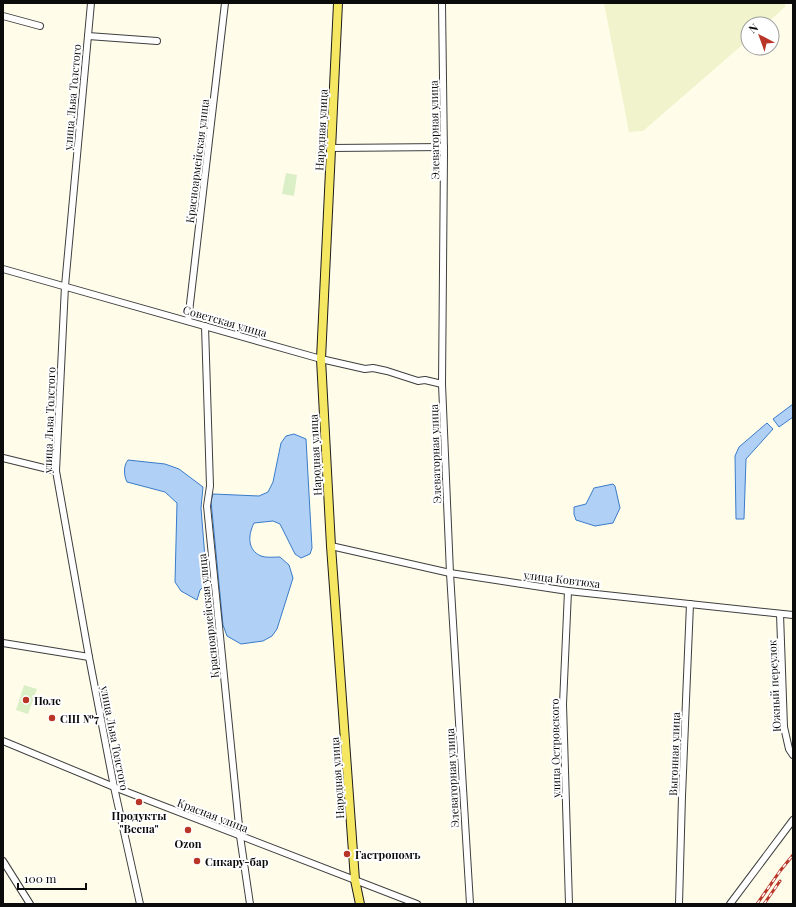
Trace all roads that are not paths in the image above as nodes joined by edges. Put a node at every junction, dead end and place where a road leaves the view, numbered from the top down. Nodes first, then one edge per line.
1 (91, 3) edge
2 (225, 3) edge
3 (338, 3) edge
4 (442, 3) edge
5 (3, 16) edge
6 (40, 26) dead end
7 (88, 36) junction
8 (157, 41) dead end
9 (444, 147) junction
10 (331, 148) junction
11 (3, 269) edge
12 (65, 286) junction
13 (188, 321) junction
14 (205, 326) junction
15 (321, 359) junction
16 (442, 384) junction
17 (3, 458) edge
18 (56, 470) junction
19 (331, 546) junction
20 (450, 573) junction
21 (568, 591) junction
22 (690, 604) junction
23 (780, 614) junction
24 (793, 615) edge
25 (3, 643) edge
26 (89, 657) junction
27 (3, 741) edge
28 (793, 755) edge
29 (114, 787) junction
30 (793, 820) edge
31 (240, 836) junction
32 (3, 861) edge
33 (355, 880) junction
34 (30, 904) edge
35 (140, 904) edge
36 (250, 904) edge
37 (360, 904) edge
38 (417, 904) edge
39 (470, 904) edge
40 (569, 904) edge
41 (679, 904) edge
42 (730, 904) edge

1 - 7 street, улица Льва Толстого
2 - 13 street, Красноармейская улица
3 - 10 main road, Народная улица
4 - 9 street, Элеваторная улица
5 - 6 street
7 - 8 street
7 - 12 street, улица Льва Толстого
9 - 10 street
9 - 16 street, Элеваторная улица
10 - 15 main road, Народная улица
11 - 12 street, Советская улица
12 - 13 street, Советская улица
12 - 18 street, улица Льва Толстого
13 - 14 street, Советская улица
14 - 15 street, Советская улица
14 - 31 street, Красноармейская улица
15 - 16 street, Советская улица
15 - 19 main road, Народная улица
16 - 20 street, Элеваторная улица
17 - 18 street
18 - 26 street, улица Льва Толстого
19 - 20 street, улица Ковтюха
19 - 33 main road, Народная улица
20 - 21 street, улица Ковтюха
20 - 39 street, Элеваторная улица
21 - 22 street, улица Ковтюха
21 - 40 street, улица Островского
22 - 23 street, улица Ковтюха
22 - 41 street, Выгонная улица
23 - 24 street, улица Ковтюха
23 - 28 street, Южный переулок
25 - 26 street
26 - 29 street, улица Льва Толстого
27 - 29 street, Красная улица
29 - 31 street, Красная улица
29 - 35 street, улица Льва Толстого
30 - 42 street
31 - 33 street, Красная улица
31 - 36 street, Красноармейская улица
32 - 34 street
33 - 37 main road, Народная улица
33 - 38 street, Красная улица

